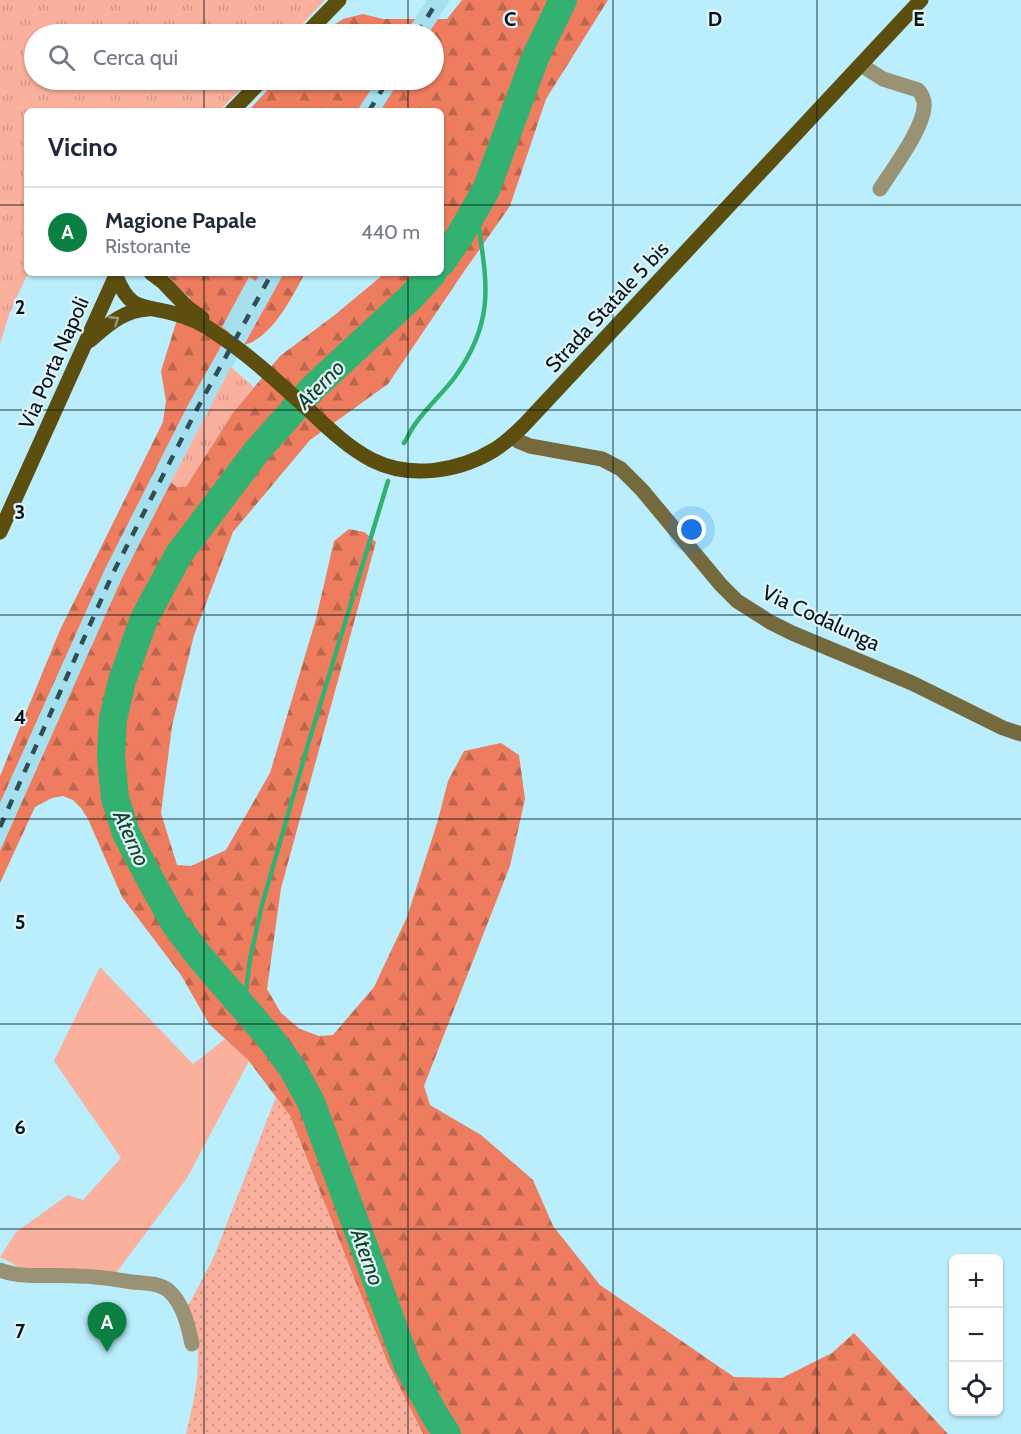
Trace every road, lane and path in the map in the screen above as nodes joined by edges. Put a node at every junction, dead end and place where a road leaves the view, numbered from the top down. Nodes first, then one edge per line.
1 (339, 0) edge
2 (921, 0) edge
3 (316, 24) edge
4 (861, 65) junction
5 (252, 90) edge
6 (235, 108) edge
7 (880, 189) dead end
8 (118, 276) edge
9 (119, 276) edge
10 (163, 279) edge
11 (151, 309) junction
12 (85, 344) junction
13 (273, 378) junction
14 (513, 436) junction
15 (0, 532) edge
16 (1021, 734) edge
17 (0, 1270) edge
18 (192, 1344) dead end

1 - 3 main road
2 - 4 main road, Strada Statale 5 bis
4 - 7 street
4 - 14 main road, Strada Statale 5 bis
5 - 6 main road
8 - 12 main road, Via Porta Napoli
9 - 11 main road, Strada Statale 5 bis
10 - 13 main road, Strada Statale 5 bis
12 -> 11 main road, Strada Statale 5 bis
11 - 13 main road, Strada Statale 5 bis
12 - 15 main road, Via Porta Napoli
13 - 14 main road, Strada Statale 5 bis
14 - 16 street, Via Codalunga
17 - 18 street

